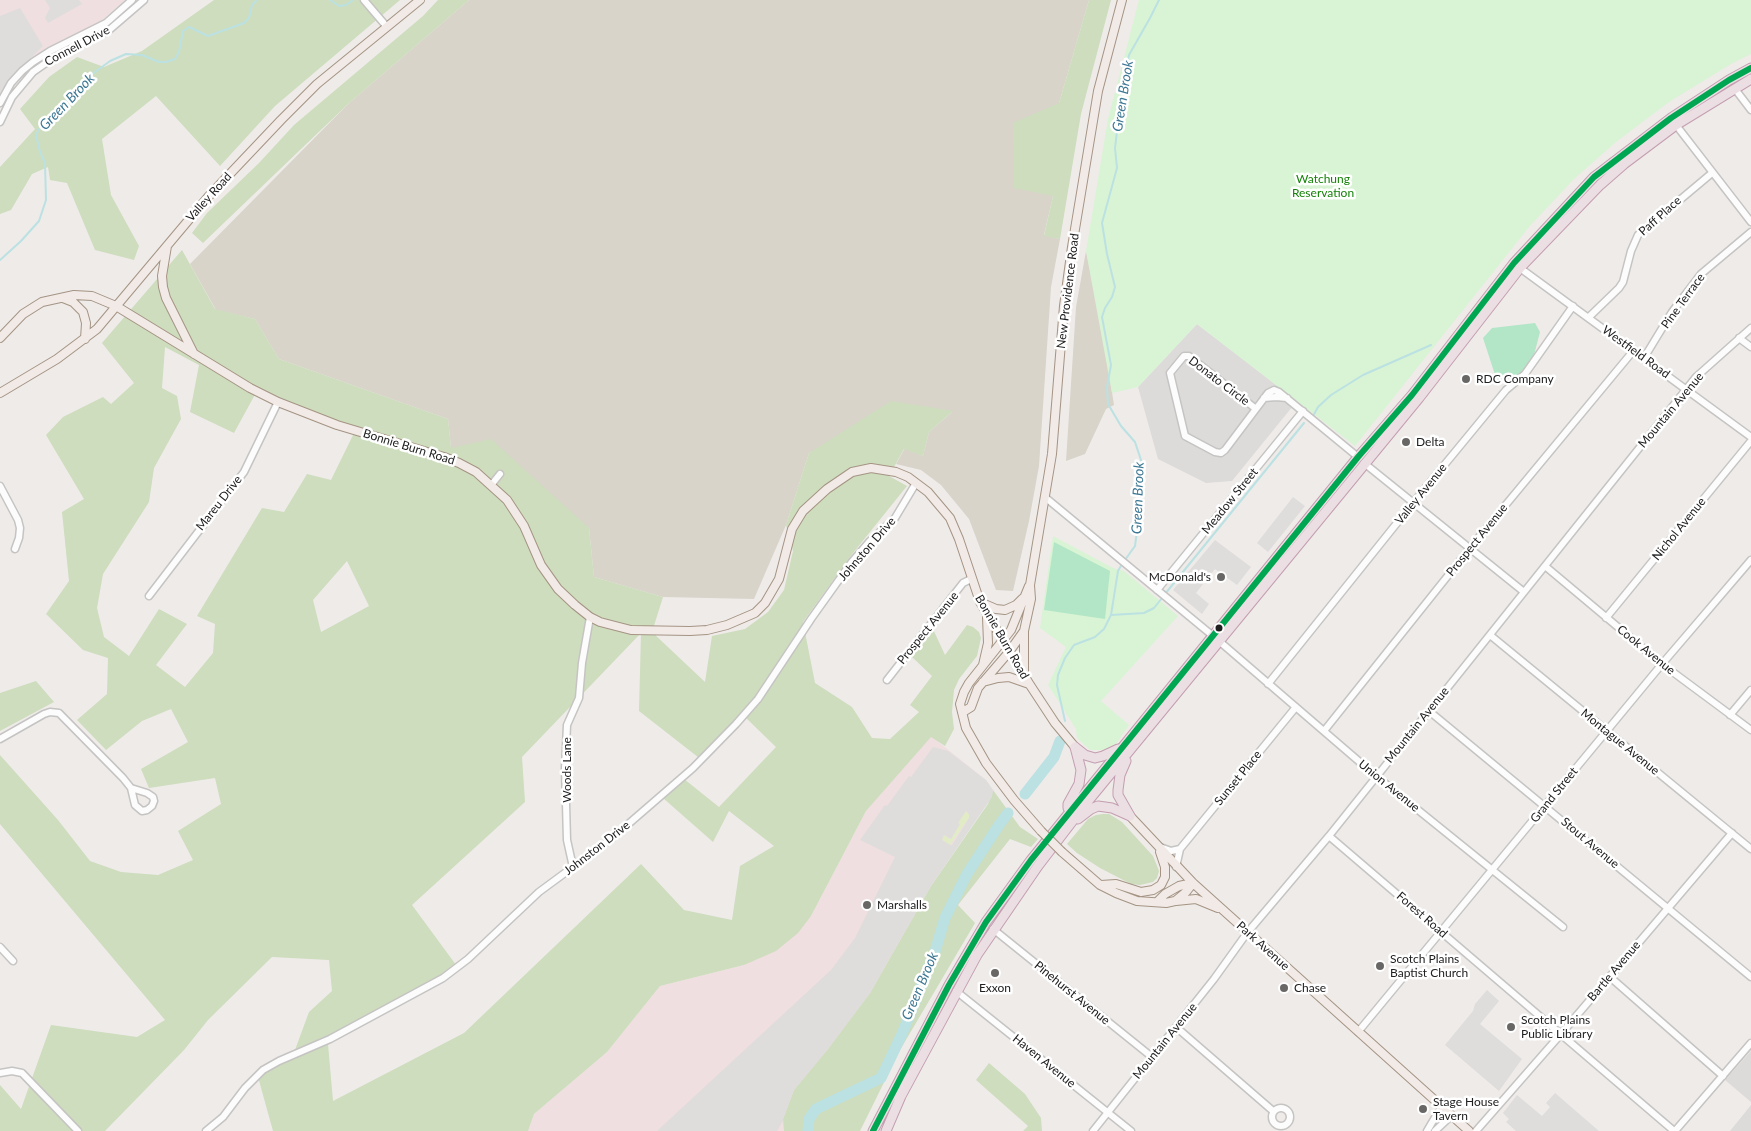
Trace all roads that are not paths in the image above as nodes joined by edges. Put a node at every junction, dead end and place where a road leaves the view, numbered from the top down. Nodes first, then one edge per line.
1 (132, 0) edge
2 (144, 0) edge
3 (365, 0) edge
4 (420, 0) edge
5 (1122, 0) edge
6 (120, 11) junction
7 (126, 16) junction
8 (387, 27) junction
9 (1751, 68) edge
10 (1751, 80) edge
11 (1735, 89) junction
12 (0, 103) edge
13 (1751, 110) edge
14 (0, 122) edge
15 (1676, 125) junction
16 (1712, 173) junction
17 (1751, 222) edge
18 (1751, 232) edge
19 (168, 244) junction
20 (1520, 268) junction
21 (61, 297) junction
22 (116, 306) junction
23 (1573, 306) junction
24 (1589, 318) junction
25 (1751, 328) edge
26 (0, 338) edge
27 (1739, 338) junction
28 (85, 339) junction
29 (1751, 347) edge
30 (1634, 350) junction
31 (194, 354) junction
32 (1644, 358) junction
33 (1686, 389) junction
34 (0, 393) edge
35 (278, 402) junction
36 (1256, 409) junction
37 (1303, 411) junction
38 (1751, 439) edge
39 (1361, 460) junction
40 (500, 474) dead end
41 (916, 483) junction
42 (492, 484) junction
43 (0, 486) edge
44 (1046, 498) junction
45 (1413, 503) junction
46 (1470, 548) junction
47 (15, 549) dead end
48 (1751, 560) edge
49 (1545, 566) junction
50 (971, 579) junction
51 (1030, 585) junction
52 (1160, 592) junction
53 (1524, 592) junction
54 (149, 596) dead end
55 (1023, 597) junction
56 (980, 602) junction
57 (987, 615) junction
58 (590, 617) junction
59 (1606, 618) junction
60 (1024, 631) junction
61 (1490, 635) junction
62 (1216, 638) junction
63 (1003, 642) junction
64 (1009, 652) junction
65 (1662, 664) junction
66 (983, 666) junction
67 (1024, 675) junction
68 (886, 680) dead end
69 (983, 682) junction
70 (1268, 684) junction
71 (1030, 685) junction
72 (1751, 690) edge
73 (1296, 707) junction
74 (1429, 711) junction
75 (963, 712) junction
76 (1730, 715) junction
77 (1607, 730) junction
78 (1751, 730) edge
79 (1324, 731) junction
80 (0, 739) edge
81 (1075, 747) junction
82 (1126, 749) junction
83 (1376, 776) junction
84 (131, 788) dead end
85 (1545, 806) junction
86 (1067, 814) junction
87 (1130, 816) junction
88 (1072, 824) junction
89 (1732, 833) junction
90 (1329, 836) junction
91 (1157, 846) junction
92 (1180, 849) junction
93 (1751, 849) edge
94 (573, 867) junction
95 (1176, 867) junction
96 (1492, 870) junction
97 (1193, 882) junction
98 (1100, 885) junction
99 (1158, 901) junction
100 (1175, 901) junction
101 (1668, 908) junction
102 (1224, 911) junction
103 (1563, 927) dead end
104 (993, 930) junction
105 (1441, 932) junction
106 (1247, 933) junction
107 (0, 947) edge
108 (13, 960) dead end
109 (1610, 977) junction
110 (1751, 977) edge
111 (956, 991) junction
112 (1176, 1027) junction
113 (1358, 1032) junction
114 (1561, 1034) junction
115 (1751, 1043) edge
116 (1152, 1057) junction
117 (0, 1073) edge
118 (1723, 1076) junction
119 (1442, 1107) junction
120 (1273, 1111) dead end
121 (1108, 1112) junction
122 (1452, 1115) junction
123 (78, 1131) edge
124 (206, 1131) edge
125 (873, 1131) edge
126 (886, 1131) edge
127 (1093, 1131) edge
128 (1132, 1131) edge
129 (1427, 1131) edge
130 (1435, 1131) edge
131 (1469, 1131) edge
132 (1476, 1131) edge
133 (1675, 1131) edge

1 - 6 street, Connell Drive
2 - 7 street, Connell Drive
3 - 8 street
4 - 8 main road, Valley Road
5 - 44 main road, New Providence Road
6 - 7 street
6 - 12 street, Connell Drive
7 - 14 street, Connell Drive
8 - 19 main road, Valley Road
9 - 39 highway
10 - 11 highway
11 - 13 street
11 - 15 highway
15 - 16 street
15 - 20 highway
16 - 17 street
16 - 24 street, Paff Place
18 - 32 street, Pine Terrace
19 - 22 main road, Valley Road
19 - 31 main road
20 - 23 street, Westfield Road
20 - 39 highway
21 - 22 main road, Bonnie Burn Road
21 - 26 main road, Bonnie Burn Road
21 - 28 main road
22 - 28 main road, Valley Road
22 - 31 main road, Bonnie Burn Road
23 - 24 street, Westfield Road
23 - 45 street, Valley Avenue
24 - 30 street, Westfield Road
25 - 27 street, Mountain Avenue
27 - 29 street
27 - 33 street, Mountain Avenue
28 - 34 main road, Valley Road
30 - 32 street, Westfield Road
30 - 46 street, Prospect Avenue
31 - 35 main road, Bonnie Burn Road
32 - 33 street, Westfield Road
33 - 38 street, Westfield Road
33 - 49 street, Mountain Avenue
35 - 42 main road, Bonnie Burn Road
35 - 54 street, Mareu Drive
36 - 36 street, Donato Circle
36 - 37 street, Donato Circle
37 - 39 street, Donato Circle
37 - 52 street, Meadow Street
38 - 59 street, Nichol Avenue
39 - 45 street, Donato Circle
39 - 62 highway
40 - 42 street
41 - 50 main road, Bonnie Burn Road
41 - 58 main road, Bonnie Burn Road
41 - 94 street, Johnston Drive
42 - 58 main road, Bonnie Burn Road
43 - 47 street
44 - 51 main road, New Providence Road
44 - 52 street, Union Avenue
45 - 46 street, Donato Circle
45 - 70 street, Valley Avenue
46 - 53 street, Donato Circle
46 - 79 street, Prospect Avenue
48 - 65 street, Grand Street
49 - 53 street, Mountain Avenue
49 - 59 street, Cook Avenue
50 - 56 main road, Bonnie Burn Road
50 - 68 street, Prospect Avenue
51 - 55 main road, New Providence Road
51 - 60 main road, New Providence Road
52 - 62 street, Union Avenue
53 - 61 street, Mountain Avenue
55 - 56 main road
55 - 63 main road, New Providence Road
56 - 57 main road, Bonnie Burn Road
57 - 63 main road, Bonnie Burn Road
57 - 66 main road
58 - 94 street, Woods Lane
59 - 65 street, Cook Avenue
60 - 64 main road, New Providence Road
60 - 67 main road
61 - 74 street, Mountain Avenue
61 - 77 street, Montague Avenue
62 - 70 street, Union Avenue
62 - 82 highway
63 - 64 main road, Bonnie Burn Road
63 - 66 main road, New Providence Road
64 - 67 main road, Bonnie Burn Road
64 - 69 main road, New Providence Road
65 - 76 street, Cook Avenue
65 - 77 street, Grand Street
66 - 75 main road, New Providence Road
67 - 71 main road, Bonnie Burn Road
69 - 71 main road
69 - 75 main road, New Providence Road
70 - 73 street, Union Avenue
71 - 81 main road, Bonnie Burn Road
72 - 76 street
73 - 79 street, Union Avenue
73 - 92 street, Sunset Place
74 - 83 street, Mountain Avenue
74 - 85 street, Stout Avenue
75 - 98 main road, New Providence Road, bridge
76 - 78 street, Cook Avenue
77 - 85 street, Grand Street
77 - 89 street, Montague Avenue
79 - 83 street, Union Avenue
80 - 84 street
81 - 82 highway
81 - 86 highway
82 - 86 highway
82 - 87 highway
82 - 88 highway
83 - 90 street, Mountain Avenue
83 - 96 street, Union Avenue
85 - 96 street, Grand Street
85 - 101 street, Stout Avenue
86 - 125 highway
87 - 88 highway
87 - 91 main road, Park Avenue
88 - 104 highway
89 - 93 street, Montague Avenue
89 - 101 street, Bartle Avenue
90 - 105 street, Forest Road
90 - 106 street, Mountain Avenue
91 - 92 street
91 - 95 main road, Park Avenue
91 - 98 main road
92 - 95 street, Sunset Place
94 - 124 street, Johnston Drive
95 - 97 main road, Park Avenue
96 - 103 street, Union Avenue
96 - 105 street, Grand Street
97 - 99 main road
97 - 100 main road
97 - 102 main road, Park Avenue
98 - 99 main road, New Providence Road
99 - 100 main road, New Providence Road
100 - 102 main road, New Providence Road
101 - 109 street, Bartle Avenue
101 - 110 street, Stout Avenue
102 - 106 main road, Park Avenue
104 - 111 highway
104 - 116 street, Pinehurst Avenue
105 - 113 street, Grand Street
105 - 114 street, Forest Road
106 - 112 street, Mountain Avenue
106 - 113 main road, Park Avenue
107 - 108 street
109 - 114 street, Bartle Avenue
109 - 118 street
111 - 121 street, Haven Avenue
111 - 126 highway
112 - 116 street, Mountain Avenue
112 - 120 street
113 - 119 main road, Park Avenue
114 - 132 street, Bartle Avenue
114 - 133 street, Forest Road
115 - 118 street
116 - 121 street, Mountain Avenue
117 - 123 street
118 - 133 street
119 - 122 main road, Park Avenue
119 - 129 street
121 - 127 street, Mountain Avenue
121 - 128 street, Haven Avenue
122 - 130 street
122 - 131 main road, Park Avenue

